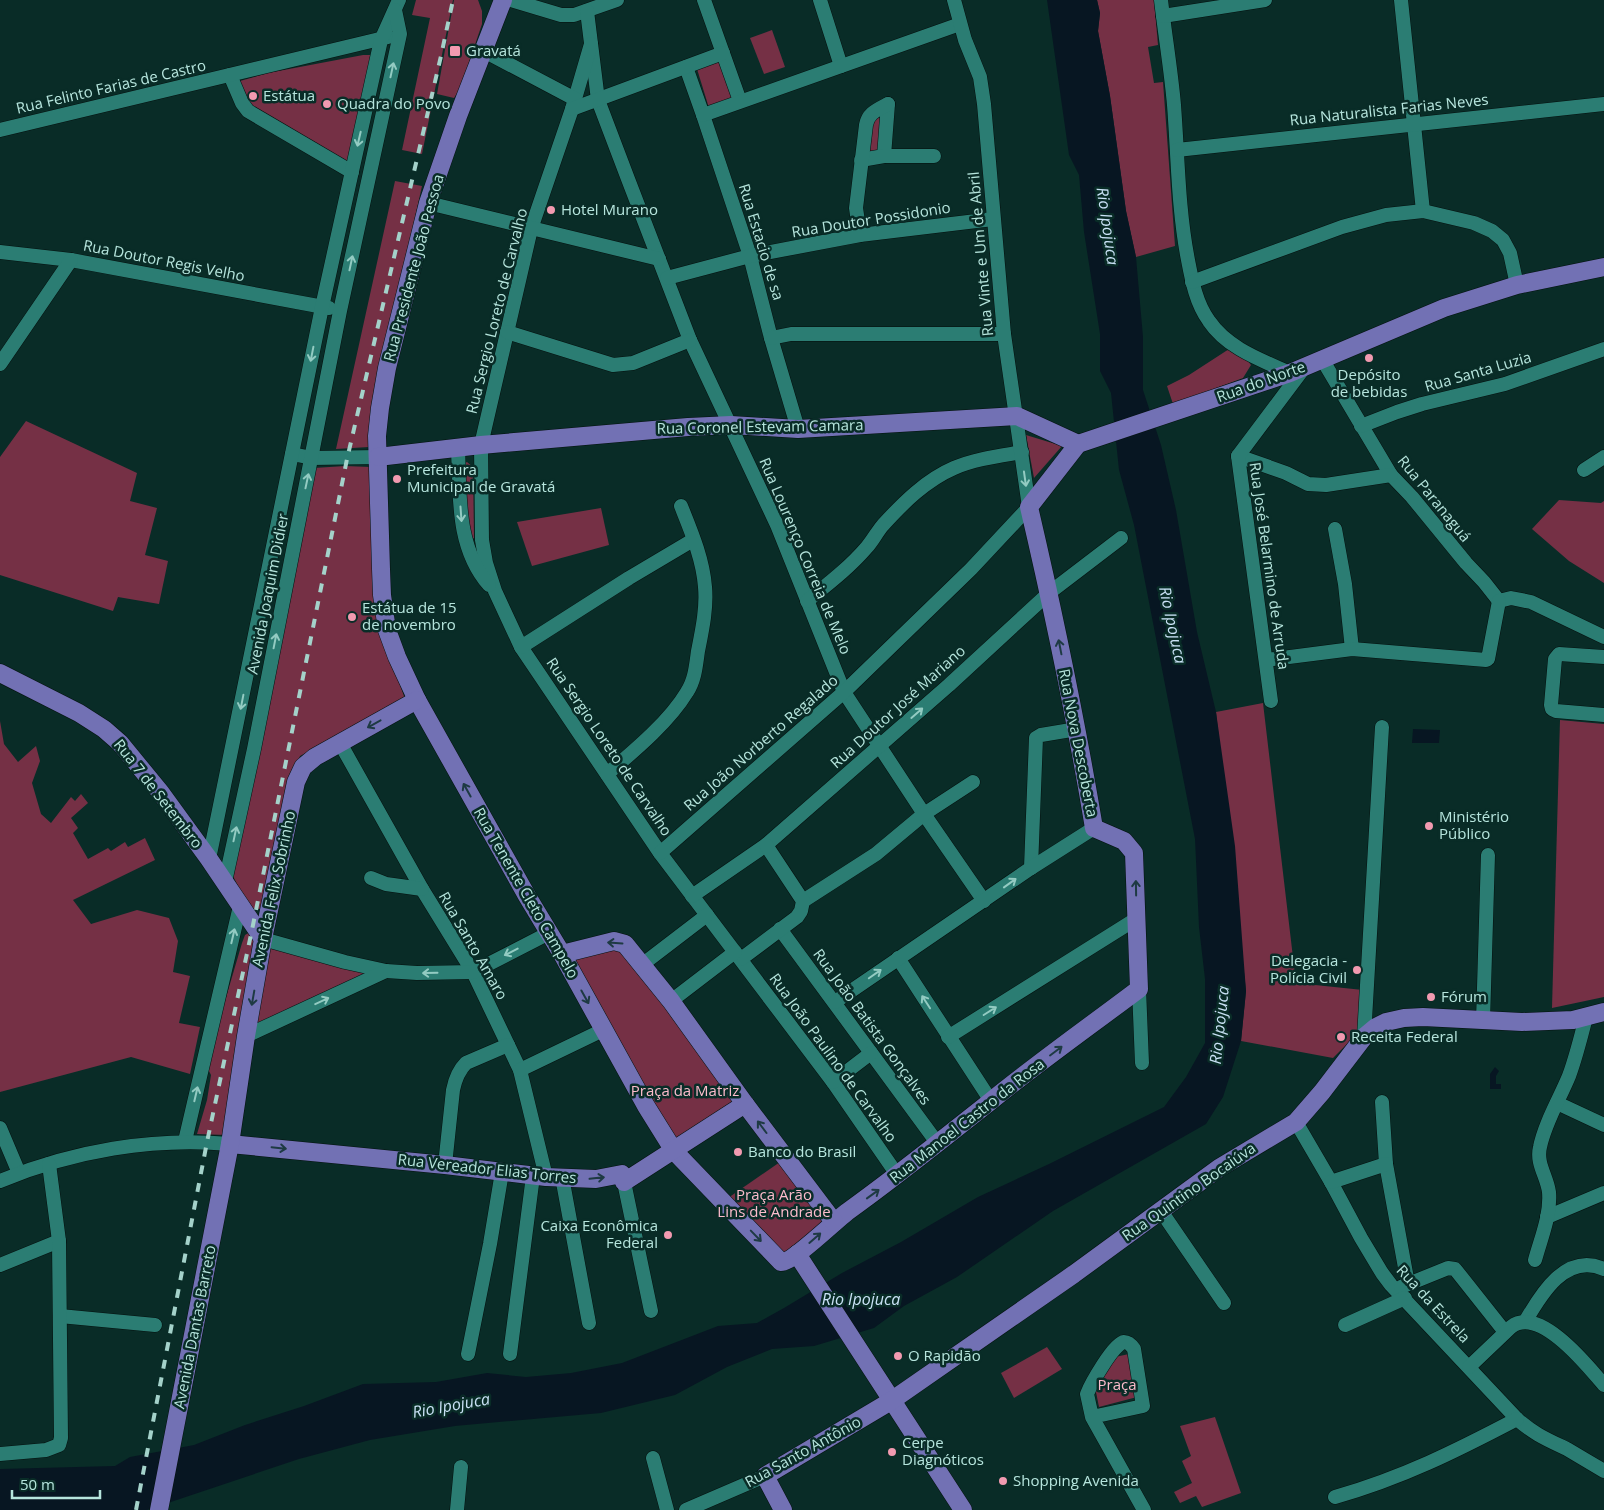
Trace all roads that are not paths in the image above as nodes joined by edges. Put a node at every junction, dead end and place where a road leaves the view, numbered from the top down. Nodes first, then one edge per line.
1 (503, 0) edge
2 (510, 0) edge
3 (617, 0) edge
4 (704, 0) edge
5 (820, 0) edge
6 (954, 0) edge
7 (1161, 0) edge
8 (1265, 0) edge
9 (1401, 0) edge
10 (397, 5) edge
11 (587, 11) junction
12 (1163, 16) junction
13 (960, 24) junction
14 (400, 34) junction
15 (381, 40) junction
16 (591, 44) junction
17 (484, 51) junction
18 (723, 53) junction
19 (841, 66) junction
20 (686, 67) junction
21 (230, 75) junction
22 (598, 100) junction
23 (740, 101) junction
24 (574, 104) junction
25 (1604, 104) edge
26 (366, 110) junction
27 (383, 112) junction
28 (703, 115) junction
29 (1415, 123) junction
30 (0, 130) edge
31 (1177, 150) junction
32 (884, 156) junction
33 (934, 156) dead end
34 (861, 160) junction
35 (352, 172) junction
36 (428, 203) junction
37 (345, 204) junction
38 (362, 209) junction
39 (1423, 211) junction
40 (993, 219) junction
41 (531, 229) junction
42 (860, 235) junction
43 (0, 252) edge
44 (750, 256) junction
45 (660, 259) junction
46 (71, 260) junction
47 (1604, 268) edge
48 (667, 278) junction
49 (1192, 282) junction
50 (1517, 285) junction
51 (322, 307) junction
52 (340, 311) junction
53 (507, 332) junction
54 (1004, 334) junction
55 (771, 338) junction
56 (690, 340) junction
57 (7, 345) edge
58 (1604, 349) edge
59 (1322, 359) junction
60 (0, 364) edge
61 (1297, 370) junction
62 (1017, 416) junction
63 (731, 425) junction
64 (1361, 426) junction
65 (798, 429) junction
66 (1078, 444) junction
67 (481, 445) junction
68 (458, 448) junction
69 (1022, 452) junction
70 (292, 454) junction
71 (1238, 456) junction
72 (1604, 457) edge
73 (312, 458) junction
74 (378, 458) junction
75 (1584, 470) dead end
76 (1391, 475) junction
77 (681, 506) dead end
78 (1029, 507) junction
79 (1335, 529) dead end
80 (1121, 538) dead end
81 (694, 540) junction
82 (268, 572) junction
83 (288, 576) junction
84 (495, 591) junction
85 (1049, 593) junction
86 (807, 601) junction
87 (1498, 601) junction
88 (1604, 637) edge
89 (521, 647) junction
90 (1352, 649) junction
91 (1604, 656) edge
92 (1266, 660) junction
93 (249, 666) junction
94 (269, 671) junction
95 (0, 673) edge
96 (844, 692) junction
97 (417, 700) junction
98 (1271, 700) dead end
99 (1604, 716) edge
100 (1382, 727) dead end
101 (1077, 729) junction
102 (340, 743) junction
103 (234, 745) junction
104 (880, 745) junction
105 (254, 749) junction
106 (607, 774) junction
107 (973, 782) dead end
108 (924, 814) junction
109 (1094, 828) junction
110 (766, 846) junction
111 (660, 853) junction
112 (1488, 855) dead end
113 (210, 859) junction
114 (1031, 868) junction
115 (371, 878) dead end
116 (225, 882) junction
117 (422, 889) junction
118 (692, 896) junction
119 (802, 901) junction
120 (984, 901) junction
121 (240, 906) junction
122 (707, 915) junction
123 (1136, 919) junction
124 (780, 929) junction
125 (549, 933) junction
126 (263, 939) junction
127 (562, 954) junction
128 (738, 955) junction
129 (898, 958) junction
130 (643, 964) junction
131 (386, 971) junction
132 (473, 972) junction
133 (1139, 989) junction
134 (671, 1001) junction
135 (835, 1002) junction
136 (1604, 1012) edge
137 (1586, 1017) junction
138 (1483, 1021) junction
139 (603, 1030) junction
140 (246, 1036) junction
141 (948, 1037) junction
142 (1364, 1037) junction
143 (508, 1046) junction
144 (871, 1053) junction
145 (1142, 1063) dead end
146 (520, 1070) junction
147 (833, 1082) junction
148 (991, 1101) junction
149 (1382, 1102) dead end
150 (1557, 1103) junction
151 (745, 1104) junction
152 (1296, 1122) junction
153 (1604, 1125) edge
154 (0, 1128) edge
155 (185, 1141) junction
156 (230, 1144) junction
157 (938, 1144) junction
158 (674, 1151) junction
159 (49, 1164) junction
160 (1386, 1164) junction
161 (445, 1165) junction
162 (502, 1172) junction
163 (19, 1173) junction
164 (898, 1176) junction
165 (547, 1177) junction
166 (0, 1181) edge
167 (624, 1182) junction
168 (1331, 1182) junction
169 (1604, 1193) edge
170 (1161, 1211) junction
171 (1547, 1217) junction
172 (834, 1222) junction
173 (59, 1241) junction
174 (801, 1260) junction
175 (1535, 1260) dead end
176 (0, 1265) edge
177 (1604, 1269) edge
178 (1403, 1290) junction
179 (1224, 1303) dead end
180 (651, 1311) dead end
181 (60, 1316) junction
182 (1526, 1322) junction
183 (589, 1323) dead end
184 (155, 1325) dead end
185 (1345, 1325) dead end
186 (1504, 1332) junction
187 (468, 1354) dead end
188 (510, 1354) dead end
189 (1469, 1367) junction
190 (1604, 1385) edge
191 (891, 1401) junction
192 (1092, 1417) junction
193 (1517, 1418) junction
194 (0, 1454) edge
195 (653, 1458) dead end
196 (461, 1467) dead end
197 (1604, 1471) edge
198 (765, 1476) junction
199 (1335, 1497) dead end
200 (159, 1509) edge
201 (457, 1510) edge
202 (667, 1510) edge
203 (686, 1510) edge
204 (783, 1510) edge
205 (963, 1510) edge
206 (1144, 1510) edge

1 - 17 main road, Rua Presidente João Pessoa
2 - 11 street
3 - 11 street
4 - 18 street
5 - 19 street
6 - 13 street, Rua Vinte e Um de Abril
7 - 12 street
8 - 12 street
9 - 29 street
10 - 14 street
10 - 15 street, Avenida Joaquim Didier
11 - 16 street, Rua Lourenço Correia de Melo
12 - 31 street
13 - 19 street
13 - 40 street, Rua Vinte e Um de Abril
14 - 15 street, Rua Felinto Farias de Castro
27 -> 14 street, Avenida Joaquim Didier
15 - 21 street, Rua Felinto Farias de Castro
15 - 26 street, Avenida Joaquim Didier
16 - 22 street, Rua Lourenço Correia de Melo
16 - 24 street, Rua Sergio Loreto de Carvalho
17 - 24 street
17 - 36 main road, Rua Presidente João Pessoa
18 - 20 street
18 - 23 street
19 - 23 street
20 - 22 street
20 - 28 street, Rua Estacio de sa
21 - 30 street, Rua Felinto Farias de Castro
21 - 35 street
22 - 24 street
22 - 45 street, Rua Lourenço Correia de Melo
23 - 28 street
24 - 41 street, Rua Sergio Loreto de Carvalho
25 - 29 street, Rua Naturalista Farias Neves
26 - 27 street
26 -> 35 street, Avenida Joaquim Didier
27 - 38 street, Avenida Joaquim Didier
28 - 44 street, Rua Estacio de sa
29 - 31 street, Rua Naturalista Farias Neves
29 - 39 street
31 - 49 street
32 - 33 street
32 - 34 street
32 - 34 street
34 - 42 street
35 - 37 street, Avenida Joaquim Didier
36 - 41 street
36 - 74 main road, Rua Presidente João Pessoa
37 - 38 street
37 - 51 street, Avenida Joaquim Didier
52 -> 38 street, Avenida Joaquim Didier
39 - 49 street
39 - 50 street
40 - 42 street, Rua Doutor Possidonio
40 - 54 street, Rua Vinte e Um de Abril
41 - 45 street
41 - 53 street, Rua Sergio Loreto de Carvalho
42 - 44 street, Rua Doutor Possidonio
43 - 46 street, Rua Doutor Regis Velho
44 - 48 street, Rua Doutor Possidonio
44 - 55 street, Rua Estacio de sa
45 - 48 street, Rua Lourenço Correia de Melo
46 - 51 street, Rua Doutor Regis Velho
46 - 57 street
47 - 50 main road, Rua do Norte
48 - 56 street, Rua Lourenço Correia de Melo
49 - 61 street
50 - 59 main road, Rua do Norte
51 - 52 street, Rua Doutor Regis Velho
51 -> 70 street, Avenida Joaquim Didier
52 - 73 street, Avenida Joaquim Didier
53 - 56 street
53 - 67 street, Rua Sergio Loreto de Carvalho
54 - 55 street
54 - 62 street, Rua Vinte e Um de Abril
55 - 65 street, Rua Estacio de sa
56 - 63 street, Rua Lourenço Correia de Melo
57 - 60 street
58 - 64 street, Rua Santa Luzia
59 - 61 main road, Rua do Norte
59 - 64 street, Rua Paranaguá
61 - 66 main road, Rua do Norte
61 - 71 street, Rua José Belarmino de Arruda
62 - 65 main road, Rua Coronel Estevam Camara
62 - 66 main road, Rua Coronel Estevam Camara
62 - 69 street, Rua Vinte e Um de Abril
63 - 65 main road, Rua Coronel Estevam Camara
63 - 67 main road, Rua Coronel Estevam Camara
63 - 86 street, Rua Lourenço Correia de Melo
64 - 76 street, Rua Paranaguá
66 - 78 main road
67 - 68 main road, Rua Coronel Estevam Camara
67 - 84 street, Rua Sergio Loreto de Carvalho
68 - 74 main road, Rua Coronel Estevam Camara
68 -> 84 street, Rua Sergio Loreto de Carvalho
69 -> 78 street, Rua Vinte e Um de Abril
69 - 86 street
70 - 73 street
70 - 82 street, Avenida Joaquim Didier
71 - 76 street
71 - 92 street, Rua José Belarmino de Arruda
72 - 75 street
73 - 74 street
83 -> 73 street, Avenida Joaquim Didier
74 - 97 main road, Rua Tenente Cleto Campelo
76 - 87 street, Rua Paranaguá
77 - 81 street
78 - 85 main road, Rua Nova Descoberta
78 - 96 street, Rua João Norberto Regalado
79 - 90 street
80 - 85 street, Rua Doutor José Mariano
81 - 89 street
81 - 106 street
82 - 83 street
82 - 93 street, Avenida Joaquim Didier
94 -> 83 street, Avenida Joaquim Didier
84 - 89 street, Rua Sergio Loreto de Carvalho
101 -> 85 main road, Rua Nova Descoberta
104 -> 85 street, Rua Doutor José Mariano
86 - 96 street, Rua Lourenço Correia de Melo
87 - 88 street
87 - 90 street
89 - 106 street, Rua Sergio Loreto de Carvalho
90 - 92 street
91 - 99 street
92 - 98 street, Rua José Belarmino de Arruda
93 - 94 street
93 -> 103 street, Avenida Joaquim Didier
94 - 105 street, Avenida Joaquim Didier
95 - 113 main road, Rua 7 de Setembro
96 - 104 street, Rua Lourenço Correia de Melo
96 - 111 street, Rua João Norberto Regalado
97 -> 102 main road, Avenida Felix Sobrinho
125 -> 97 main road, Rua Tenente Cleto Campelo
100 - 142 street
101 - 109 main road, Rua Nova Descoberta
101 - 114 street
102 - 117 street, Rua Santo Amaro
102 - 126 main road, Avenida Felix Sobrinho
103 - 105 street
103 - 113 street, Avenida Joaquim Didier
104 - 108 street, Rua Lourenço Correia de Melo
104 - 110 street, Rua Doutor José Mariano
116 -> 105 street, Avenida Joaquim Didier
106 - 111 street, Rua Sergio Loreto de Carvalho
107 - 108 street
108 - 119 street
108 - 120 street, Rua Lourenço Correia de Melo
109 - 114 street
123 -> 109 main road, Rua Nova Descoberta
110 - 118 street, Rua Doutor José Mariano
110 - 119 street
111 - 118 street, Rua Sergio Loreto de Carvalho
112 - 138 street
113 - 116 main road, Rua 7 de Setembro
120 -> 114 street
115 - 117 street
116 - 121 main road, Rua 7 de Setembro
117 - 132 street, Rua Santo Amaro
118 - 122 street, Rua Sergio Loreto de Carvalho
119 - 124 street
120 - 129 street
121 - 126 main road, Rua 7 de Setembro
155 -> 121 street
122 - 128 street, Rua João Paulino de Carvalho
122 - 130 street
123 - 133 main road, Rua Nova Descoberta
141 -> 123 street
124 - 128 street
124 - 135 street, Rua João Batista Gonçalves
125 - 127 main road, Rua Tenente Cleto Campelo
125 -> 132 street
126 - 131 street
126 -> 140 main road, Avenida Felix Sobrinho
130 -> 127 main road
127 -> 139 main road, Rua Tenente Cleto Campelo
128 - 134 street
128 - 147 street, Rua João Paulino de Carvalho
135 -> 129 street
141 -> 129 street
130 - 134 main road
132 -> 131 street
140 -> 131 street
132 - 143 street, Rua Santo Amaro
133 - 145 street
148 -> 133 main road, Rua Manoel Castro da Rosa
134 - 151 main road
135 - 144 street, Rua João Batista Gonçalves
136 - 137 main road, Rua Quintino Bocaiúva
137 - 138 main road, Rua Quintino Bocaiúva
137 - 150 street
138 - 142 main road, Rua Quintino Bocaiúva
139 - 146 street
139 - 158 main road, Rua Tenente Cleto Campelo
140 - 156 main road, Avenida Felix Sobrinho
141 - 148 street
142 - 152 main road, Rua Quintino Bocaiúva
143 - 146 street, Rua Santo Amaro
143 - 161 street
144 - 147 street
144 - 157 street, Rua João Batista Gonçalves
146 - 165 street, Rua Santo Amaro
147 - 164 street, Rua João Paulino de Carvalho
148 - 157 main road, Rua Manoel Castro da Rosa
149 - 160 street
150 - 153 street
150 - 171 street
151 - 158 main road
172 -> 151 main road
152 - 168 street, Rua da Estrela
152 - 170 main road, Rua Quintino Bocaiúva
154 - 163 street
155 - 156 street
155 - 159 street
156 -> 161 main road, Rua Vereador Elias Torres
156 - 200 main road, Avenida Dantas Barreto
157 - 164 main road, Rua Manoel Castro da Rosa
158 - 167 main road
158 -> 174 main road, Rua Tenente Cleto Campelo
159 - 163 street
159 - 173 street
160 - 168 street
160 - 178 street
161 - 162 main road, Rua Vereador Elias Torres
162 - 165 main road, Rua Vereador Elias Torres
162 - 187 street
163 - 166 street
172 -> 164 main road, Rua Manoel Castro da Rosa
165 -> 167 main road, Rua Vereador Elias Torres
165 - 183 street, Rua Santo Amaro
165 - 188 street
167 - 180 street
168 - 178 street, Rua da Estrela
169 - 171 street
170 - 179 street
170 - 191 main road, Rua Quintino Bocaiúva
171 - 175 street
174 -> 172 main road, Rua Manoel Castro da Rosa
173 - 176 street
173 - 181 street
174 - 191 main road
177 - 182 street
178 - 185 street
178 - 186 street
178 - 189 street, Rua da Estrela
181 - 184 street
181 - 194 street
182 - 186 street
182 - 190 street
186 - 189 street
189 - 193 street, Rua da Estrela
191 - 198 main road, Rua Santo Antônio
191 - 205 main road
192 - 192 street
192 - 206 street
193 - 197 street, Rua da Estrela
193 - 199 street
195 - 202 street
196 - 201 street
198 - 203 street, Rua Santo Antônio
198 - 204 main road

